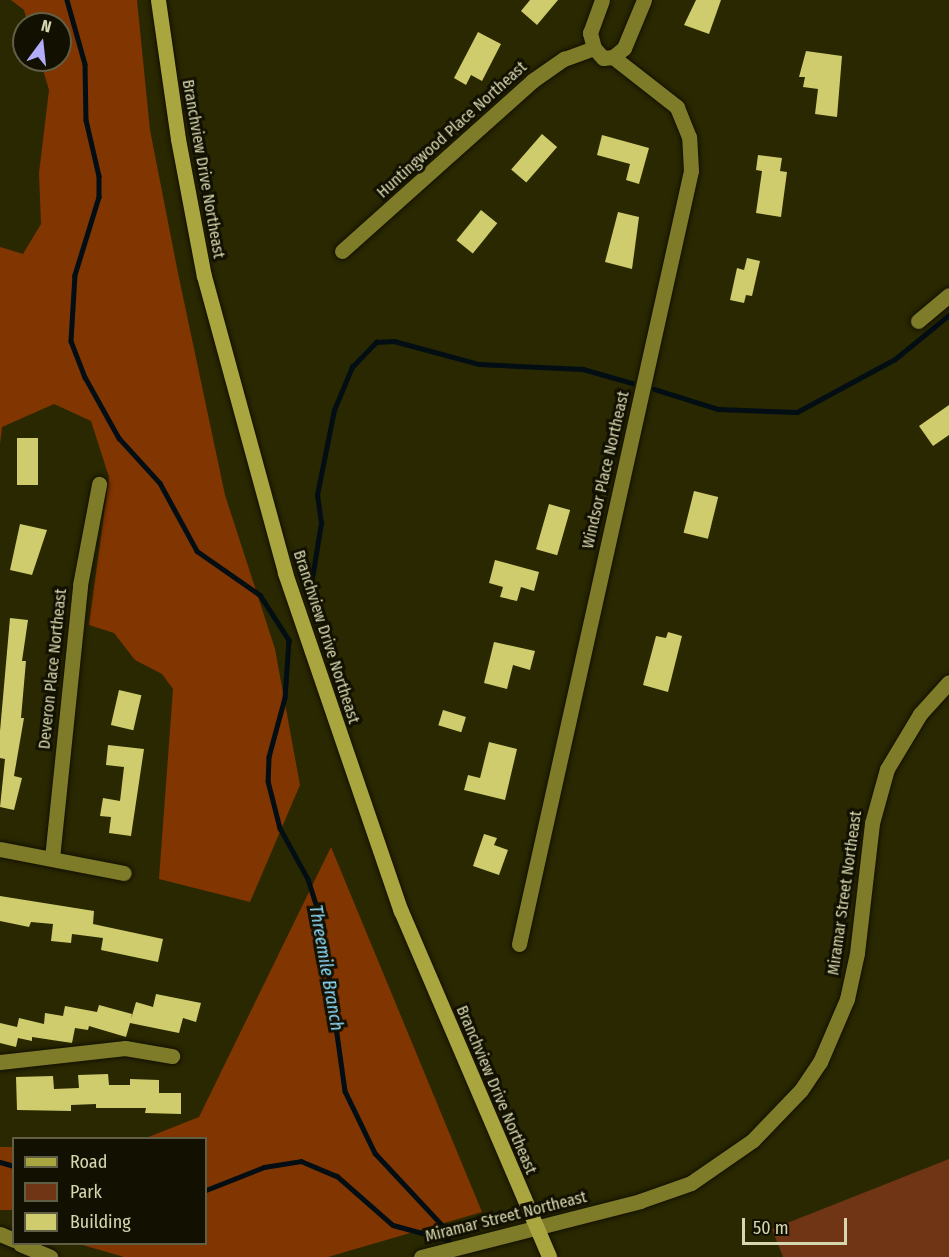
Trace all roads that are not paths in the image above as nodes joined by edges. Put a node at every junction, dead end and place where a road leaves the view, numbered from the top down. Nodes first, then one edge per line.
1 (158, 0) edge
2 (602, 0) edge
3 (644, 0) edge
4 (594, 48) junction
5 (613, 57) junction
6 (342, 252) dead end
7 (949, 295) edge
8 (918, 321) dead end
9 (99, 484) dead end
10 (949, 682) edge
11 (0, 849) edge
12 (52, 858) junction
13 (124, 873) dead end
14 (519, 944) dead end
15 (172, 1056) dead end
16 (0, 1062) edge
17 (535, 1227) junction
18 (22, 1245) edge
19 (50, 1257) edge
20 (421, 1257) edge
21 (549, 1257) edge

1 - 17 main road, Branchview Drive Northeast
2 - 4 street
3 - 5 street
4 - 5 street, Windsor Place Northeast
4 - 6 street, Huntingwood Place Northeast
5 - 14 street, Windsor Place Northeast
7 - 8 street
9 - 12 street, Deveron Place Northeast
10 - 17 street, Miramar Street Northeast
11 - 12 street
12 - 13 street
15 - 16 street
17 - 20 street, Miramar Street Northeast
17 - 21 main road, Branchview Drive Northeast
18 - 19 street

